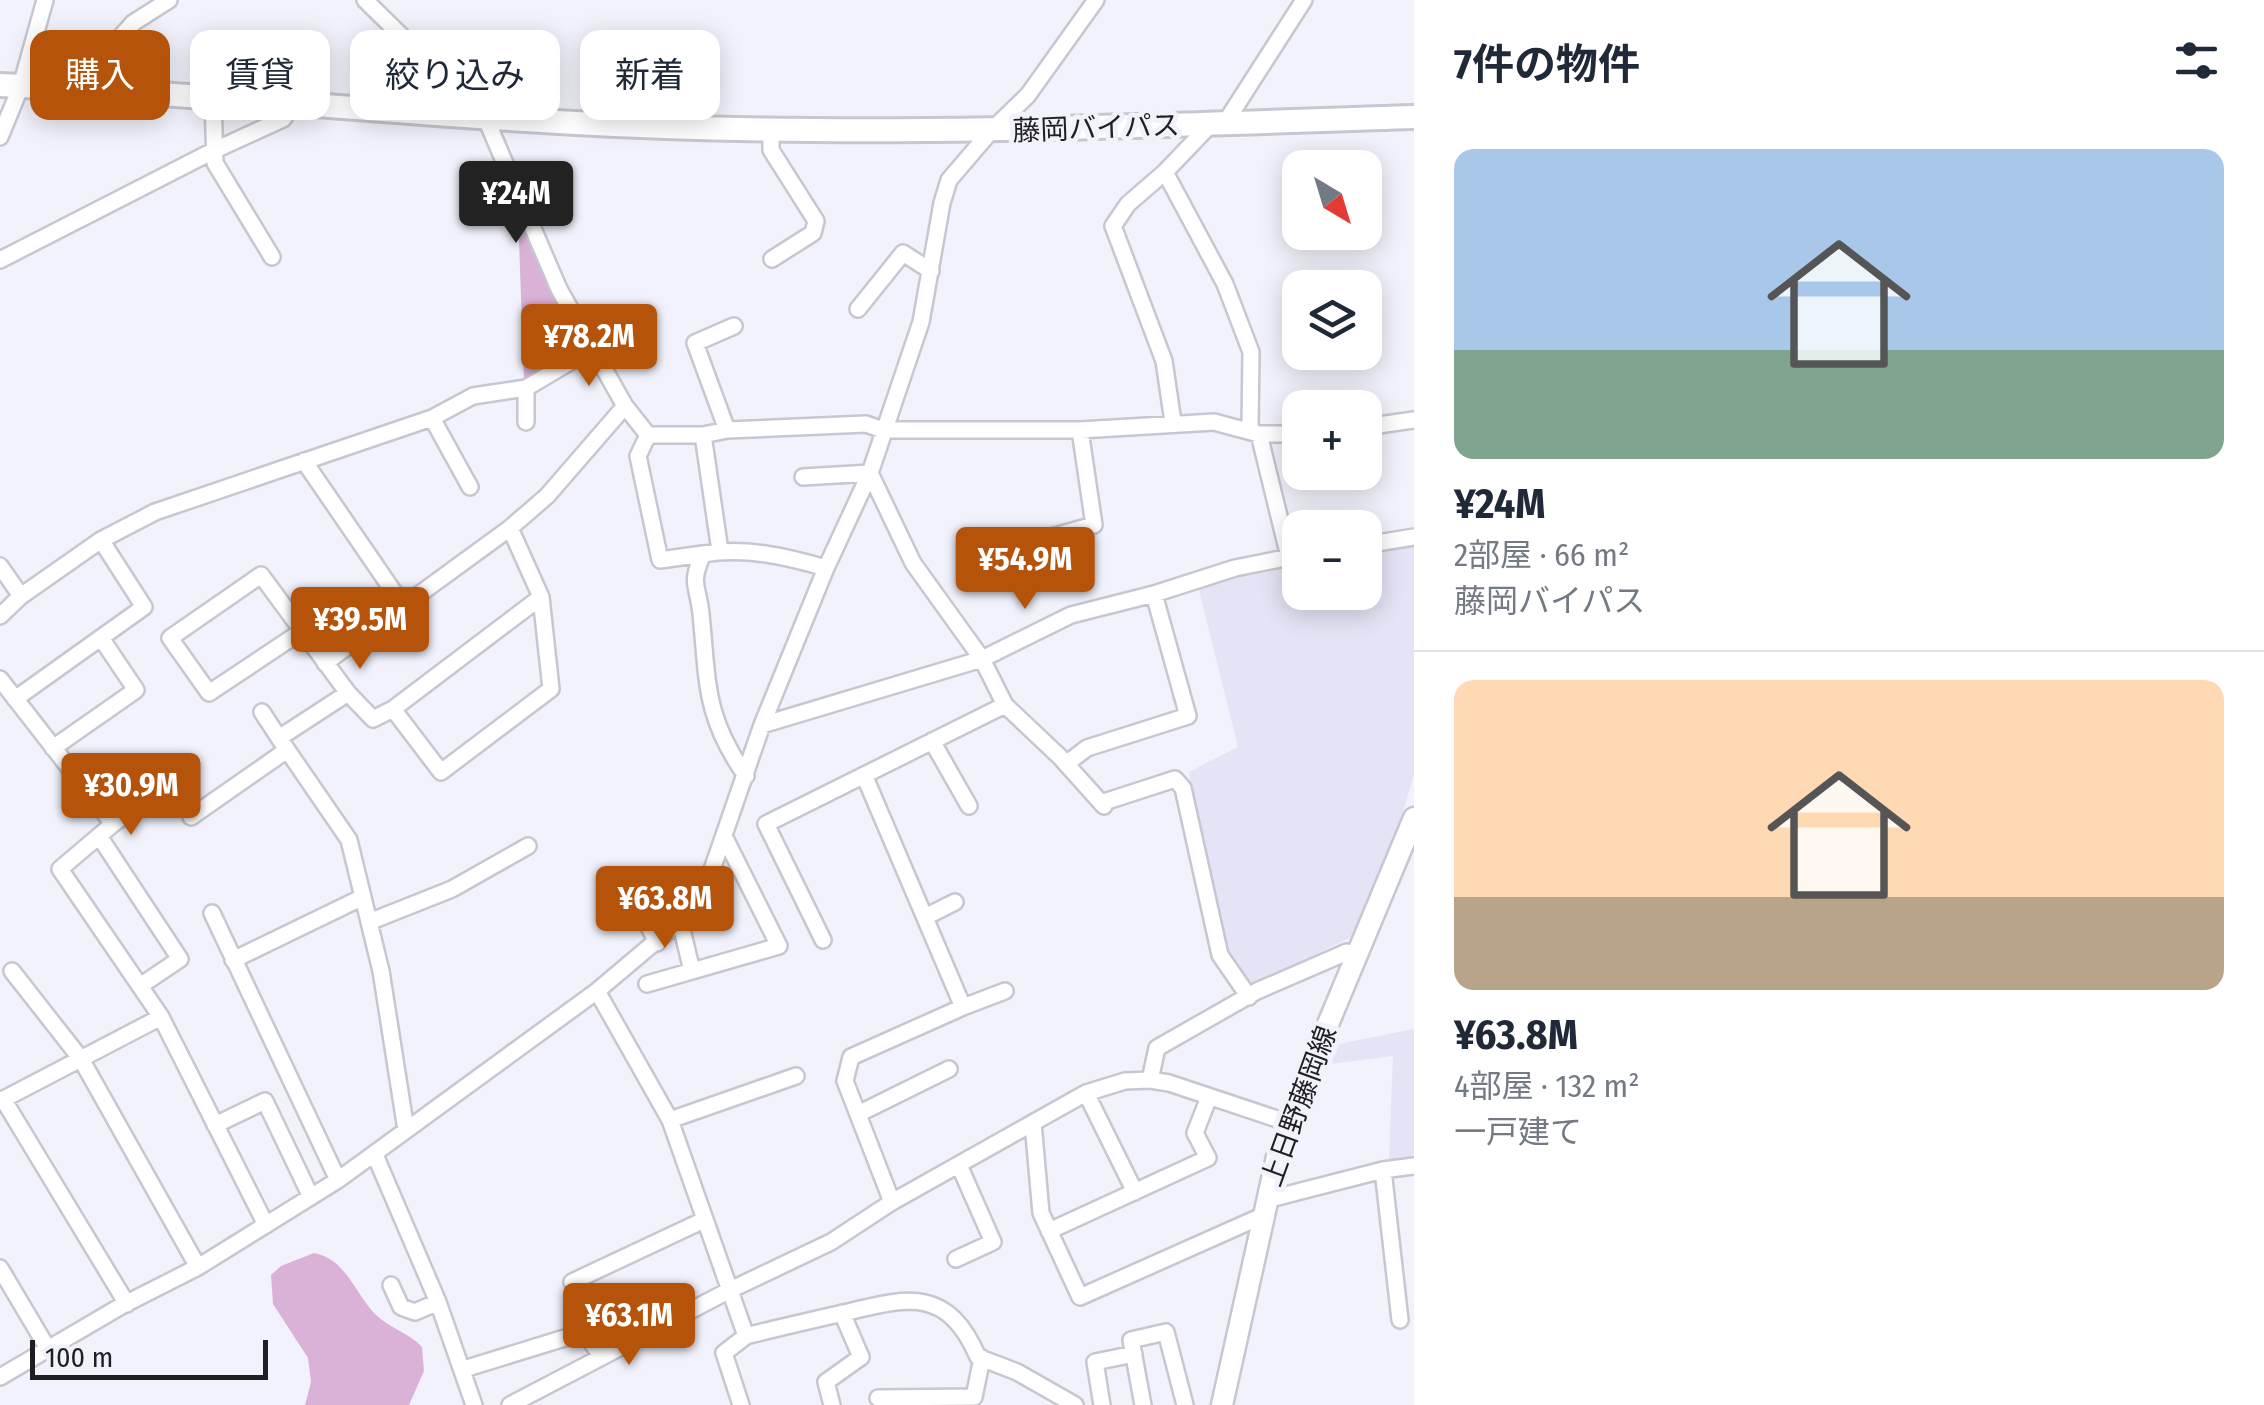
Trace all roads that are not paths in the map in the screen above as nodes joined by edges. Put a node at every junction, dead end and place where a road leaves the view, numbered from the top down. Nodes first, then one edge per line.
1 (44, 0) edge
2 (169, 0) edge
3 (365, 0) edge
4 (1096, 0) edge
5 (1304, 0) edge
6 (127, 30) edge
7 (396, 30) edge
8 (10, 85) edge
9 (1414, 117) edge
10 (212, 120) edge
11 (282, 120) edge
12 (486, 120) joint
13 (1218, 124) junction
14 (771, 129) junction
15 (990, 131) junction
16 (0, 137) edge
17 (212, 151) junction
18 (1166, 172) junction
19 (272, 257) dead end
20 (772, 259) dead end
21 (0, 260) edge
22 (931, 271) junction
23 (858, 309) dead end
24 (734, 326) dead end
25 (592, 349) junction
26 (526, 388) junction
27 (625, 406) junction
28 (432, 418) junction
29 (1414, 420) edge
30 (526, 422) dead end
31 (1173, 422) junction
32 (1382, 425) edge
33 (727, 430) junction
34 (884, 430) junction
35 (1080, 430) junction
36 (1254, 432) junction
37 (1282, 433) edge
38 (648, 435) junction
39 (703, 435) junction
40 (304, 461) junction
41 (870, 472) junction
42 (803, 477) dead end
43 (470, 487) dead end
44 (1282, 519) edge
45 (510, 528) junction
46 (1414, 537) edge
47 (101, 540) junction
48 (1382, 542) edge
49 (1011, 548) dead end
50 (720, 551) junction
51 (702, 554) junction
52 (1282, 558) edge
53 (0, 566) edge
54 (826, 568) junction
55 (1154, 594) junction
56 (22, 596) junction
57 (541, 597) junction
58 (402, 604) junction
59 (0, 616) edge
60 (302, 631) junction
61 (101, 638) junction
62 (982, 659) junction
63 (325, 663) junction
64 (6, 692) edge
65 (348, 693) junction
66 (1005, 705) junction
67 (393, 708) junction
68 (262, 712) dead end
69 (762, 725) junction
70 (932, 742) junction
71 (283, 744) junction
72 (53, 748) junction
73 (1066, 764) junction
74 (180, 774) dead end
75 (864, 775) junction
76 (746, 776) junction
77 (969, 806) dead end
78 (190, 817) dead end
79 (1414, 818) edge
80 (113, 824) junction
81 (99, 836) junction
82 (724, 836) junction
83 (528, 846) dead end
84 (629, 886) dead end
85 (363, 897) junction
86 (955, 902) dead end
87 (212, 913) dead end
88 (924, 917) junction
89 (680, 921) junction
90 (370, 922) junction
91 (824, 940) dead end
92 (657, 942) junction
93 (1357, 954) junction
94 (233, 960) junction
95 (692, 970) junction
96 (12, 971) dead end
97 (648, 984) dead end
98 (140, 986) junction
99 (597, 991) junction
100 (1004, 991) dead end
101 (1248, 997) junction
102 (963, 1007) junction
103 (162, 1017) junction
104 (81, 1059) junction
105 (949, 1069) dead end
106 (796, 1076) dead end
107 (1150, 1080) junction
108 (1086, 1093) junction
109 (1209, 1097) junction
110 (1, 1100) edge
111 (858, 1114) junction
112 (670, 1120) junction
113 (1033, 1123) junction
114 (1288, 1123) junction
115 (216, 1124) junction
116 (406, 1130) junction
117 (374, 1155) junction
118 (959, 1164) junction
119 (1414, 1166) edge
120 (1383, 1170) junction
121 (338, 1180) junction
122 (1134, 1192) junction
123 (311, 1197) junction
124 (892, 1202) junction
125 (1264, 1208) junction
126 (704, 1220) junction
127 (266, 1225) junction
128 (1049, 1231) junction
129 (956, 1259) dead end
130 (198, 1267) junction
131 (0, 1268) edge
132 (572, 1282) dead end
133 (391, 1285) dead end
134 (728, 1292) junction
135 (438, 1302) junction
136 (127, 1304) junction
137 (842, 1314) junction
138 (1400, 1320) dead end
139 (746, 1336) junction
140 (48, 1349) junction
141 (1134, 1354) junction
142 (602, 1357) junction
143 (982, 1358) junction
144 (464, 1369) junction
145 (0, 1376) edge
146 (878, 1398) dead end
147 (474, 1405) edge
148 (510, 1405) edge
149 (741, 1405) edge
150 (832, 1405) edge
151 (1074, 1405) edge
152 (1102, 1405) edge
153 (1144, 1405) edge
154 (1184, 1405) edge
155 (1222, 1405) edge

1 - 8 street
2 - 6 street
3 - 7 street
4 - 15 street
5 - 13 street
8 - 16 street
9 - 13 highway, 藤岡バイパス
10 - 17 street
11 - 17 street
12 - 14 highway, 藤岡バイパス
12 - 25 street
13 - 15 highway, 藤岡バイパス
13 - 18 street
14 - 15 highway, 藤岡バイパス
14 - 20 street
15 - 22 street
17 - 19 street
17 - 21 street
18 - 31 street
18 - 36 street
22 - 23 street
22 - 34 street
24 - 33 street
25 - 26 street
25 - 27 street
26 - 28 street
26 - 30 street
27 - 38 street
27 - 45 street
28 - 40 street
28 - 43 street
29 - 32 street
31 - 35 street
31 - 36 street
33 - 34 street
33 - 39 street
34 - 35 street
34 - 41 street
35 - 49 street
36 - 37 street
36 - 44 street
38 - 39 street
38 - 51 street
39 - 50 street
40 - 47 street
40 - 58 street
41 - 42 street
41 - 54 street
41 - 62 street
45 - 57 street
45 - 58 street
46 - 48 street
47 - 56 street
47 - 61 street
50 - 51 street
50 - 54 street
51 - 76 street
52 - 55 street
53 - 56 street
54 - 69 street
55 - 62 street
55 - 73 street
56 - 59 street
57 - 67 street
57 - 67 street
58 - 63 street
60 - 60 street
60 - 63 street
61 - 64 street
61 - 72 street
62 - 66 street
62 - 69 street
63 - 65 street
64 - 72 street
65 - 67 street
65 - 71 street
66 - 70 street
66 - 73 street
68 - 71 street
69 - 76 street
70 - 75 street
70 - 77 street
71 - 78 street
71 - 85 street
72 - 80 street
73 - 101 street
74 - 80 street
75 - 88 street
75 - 91 street
76 - 82 street
79 - 93 main road, 上日野藤岡線
80 - 81 street
81 - 98 street
81 - 98 street
82 - 89 street
82 - 95 street
83 - 90 street
84 - 92 street
85 - 90 street
85 - 94 street
86 - 88 street
87 - 94 street
88 - 102 street
89 - 92 street
89 - 95 street
90 - 116 street
92 - 99 street
93 - 101 street
93 - 114 main road, 上日野藤岡線
94 - 121 street
95 - 97 street
96 - 104 street
98 - 103 street
99 - 112 street
99 - 116 street
100 - 102 street
101 - 107 street
102 - 111 street
103 - 104 street
103 - 115 street
104 - 110 street
104 - 130 street
105 - 111 street
106 - 112 street
107 - 108 street
107 - 109 street
108 - 113 street
108 - 122 street
109 - 114 street
109 - 122 street
110 - 136 street
111 - 124 street
112 - 126 street
113 - 118 street
113 - 128 street
114 - 125 main road, 上日野藤岡線
115 - 123 street
115 - 127 street
116 - 117 street
117 - 121 street
117 - 135 street
118 - 124 street
118 - 129 street
119 - 120 street
120 - 125 street
120 - 138 street
121 - 123 street
122 - 128 street
123 - 127 street
124 - 134 street
125 - 128 street
125 - 155 main road, 上日野藤岡線
126 - 132 street
126 - 134 street
127 - 130 street
130 - 136 street
131 - 140 street
133 - 135 street
134 - 139 street
134 - 142 street
135 - 144 street
136 - 140 street
137 - 139 street
137 - 143 street
137 - 150 street
139 - 149 street
140 - 145 street
141 - 152 street
141 - 153 street
141 - 154 street
142 - 144 street
142 - 148 street
143 - 146 street
143 - 151 street
144 - 147 street

